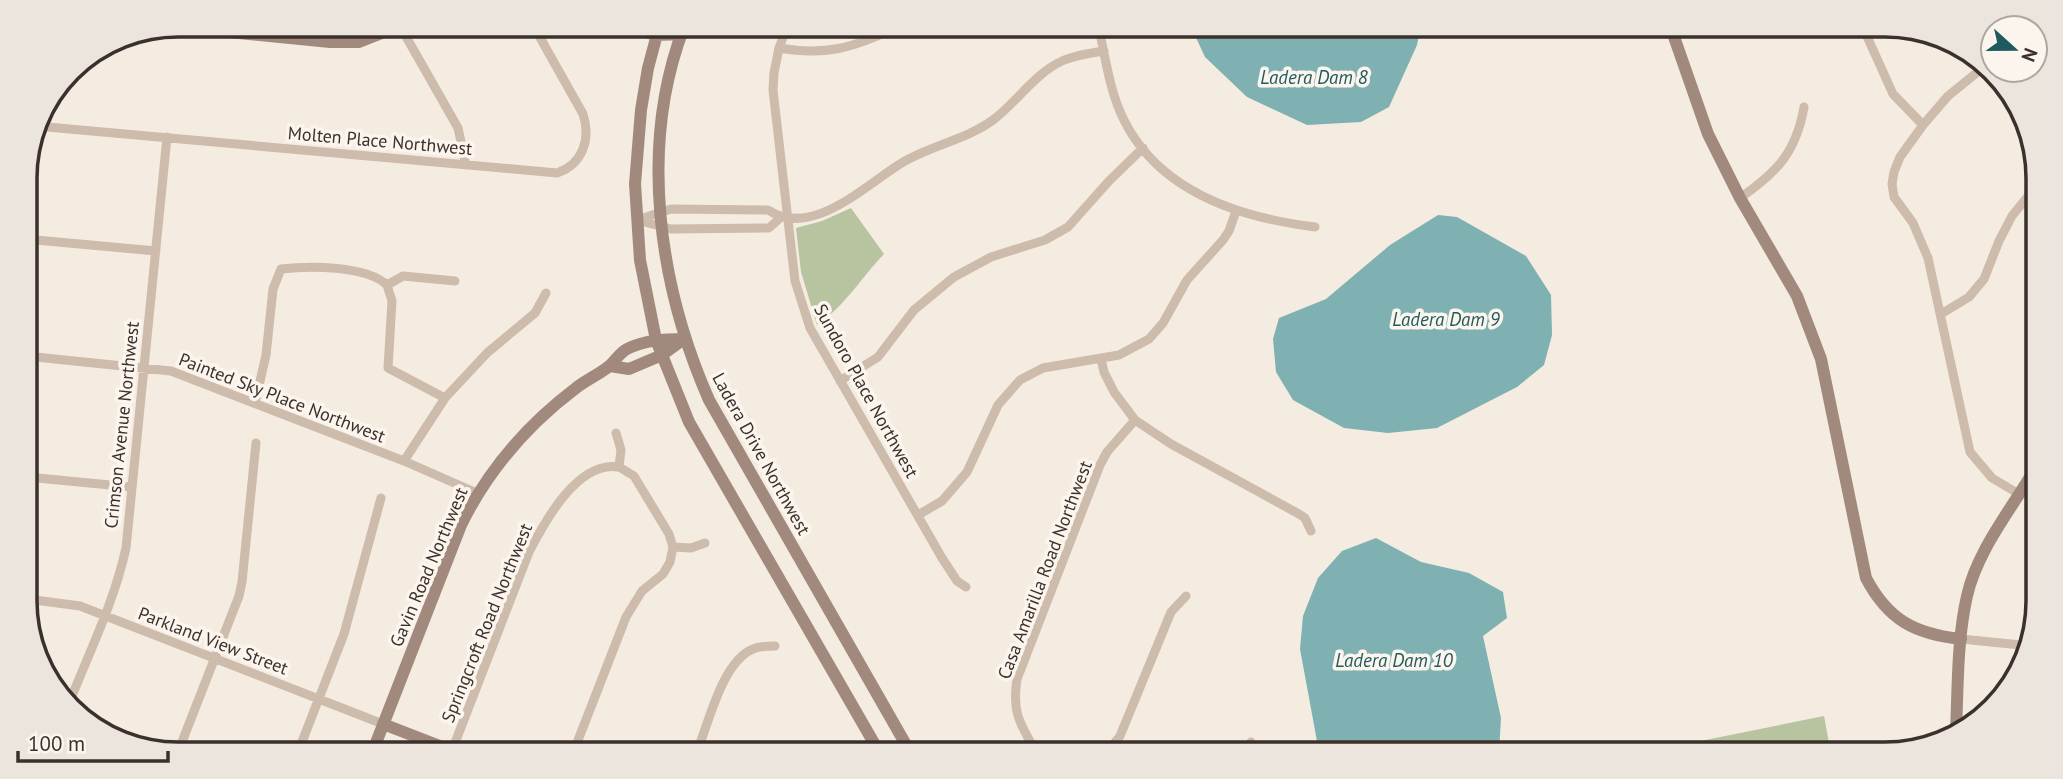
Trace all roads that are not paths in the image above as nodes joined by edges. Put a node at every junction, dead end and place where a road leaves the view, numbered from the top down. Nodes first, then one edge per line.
1 (280, 37) edge
2 (372, 37) edge
3 (407, 37) edge
4 (540, 37) edge
5 (658, 37) edge
6 (681, 37) edge
7 (783, 37) edge
8 (875, 37) edge
9 (1101, 37) edge
10 (1674, 37) edge
11 (1867, 37) edge
12 (779, 48) junction
13 (1104, 51) junction
14 (1977, 72) edge
15 (1804, 107) dead end
16 (1923, 125) junction
17 (46, 126) edge
18 (167, 137) junction
19 (1143, 148) junction
20 (466, 165) junction
21 (1740, 198) junction
22 (2026, 199) edge
23 (662, 211) junction
24 (1236, 211) junction
25 (784, 219) junction
26 (637, 220) junction
27 (1315, 227) dead end
28 (663, 228) junction
29 (37, 240) edge
30 (156, 251) junction
31 (455, 281) dead end
32 (387, 285) junction
33 (546, 293) dead end
34 (1941, 314) junction
35 (684, 339) junction
36 (656, 340) junction
37 (662, 355) junction
38 (37, 357) edge
39 (1101, 359) junction
40 (610, 366) junction
41 (144, 367) junction
42 (840, 380) junction
43 (445, 398) junction
44 (255, 403) junction
45 (1136, 420) junction
46 (616, 433) dead end
47 (256, 443) dead end
48 (404, 461) junction
49 (618, 467) junction
50 (37, 478) edge
51 (2026, 483) edge
52 (131, 487) junction
53 (477, 493) junction
54 (2019, 494) junction
55 (381, 498) dead end
56 (918, 515) junction
57 (1311, 531) dead end
58 (705, 544) dead end
59 (673, 547) junction
60 (966, 587) dead end
61 (1186, 596) dead end
62 (37, 600) edge
63 (104, 615) junction
64 (1961, 639) junction
65 (2019, 645) edge
66 (775, 646) dead end
67 (215, 658) junction
68 (73, 695) edge
69 (319, 699) junction
70 (1956, 723) edge
71 (383, 724) junction
72 (182, 742) edge
73 (302, 742) edge
74 (376, 742) edge
75 (430, 742) edge
76 (455, 742) edge
77 (577, 742) edge
78 (701, 742) edge
79 (873, 742) edge
80 (904, 742) edge
81 (1031, 742) edge
82 (1114, 742) edge

1 - 2 street
3 - 20 street
4 - 20 street, Molten Place Northwest
5 - 26 street
6 - 23 street, Ladera Drive Northwest
7 - 12 street, Sundoro Place Northwest
8 - 12 street
9 - 13 street
10 - 21 street
11 - 16 street
12 - 25 street, Sundoro Place Northwest
13 - 19 street
13 - 25 street
14 - 16 street
15 - 21 street
16 - 34 street
17 - 18 street, Molten Place Northwest
18 - 20 street, Molten Place Northwest
18 - 30 street, Crimson Avenue Northwest
19 - 24 street
19 - 42 street
21 - 64 street
22 - 34 street
23 - 25 street
23 - 26 street
23 - 28 street, Ladera Drive Northwest
24 - 27 street
24 - 39 street
25 - 28 street
25 - 42 street, Sundoro Place Northwest
26 - 28 street
26 - 36 street
28 - 35 street, Ladera Drive Northwest
29 - 30 street
30 - 41 street, Crimson Avenue Northwest
31 - 32 street
32 - 43 street
32 - 44 street
33 - 43 street
34 - 54 street
35 - 36 street, Gavin Road Northwest
35 - 37 street, Gavin Road Northwest
35 - 80 street, Ladera Drive Northwest
36 - 37 street
36 - 40 street, Gavin Road Northwest
37 - 40 street, Gavin Road Northwest
37 - 79 street
38 - 41 street, Painted Sky Place Northwest
39 - 45 street
39 - 56 street
40 - 53 street, Gavin Road Northwest
41 - 44 street, Painted Sky Place Northwest
41 - 52 street, Crimson Avenue Northwest
42 - 56 street, Sundoro Place Northwest
43 - 48 street
44 - 48 street, Painted Sky Place Northwest
45 - 57 street
45 - 81 street, Casa Amarilla Road Northwest
46 - 49 street
47 - 67 street
48 - 53 street, Painted Sky Place Northwest
49 - 59 street
49 - 76 street, Springcroft Road Northwest
50 - 52 street
51 - 54 street
52 - 63 street, Crimson Avenue Northwest
53 - 71 street, Gavin Road Northwest
54 - 64 street
55 - 69 street
56 - 60 street, Sundoro Place Northwest
58 - 59 street
59 - 77 street
61 - 82 street
62 - 63 street, Parkland View Street
63 - 67 street, Parkland View Street
63 - 68 street, Crimson Avenue Northwest
64 - 65 street
64 - 70 street
66 - 78 street
67 - 69 street, Parkland View Street
67 - 72 street
69 - 71 street, Parkland View Street
69 - 73 street
71 - 74 street, Gavin Road Northwest
71 - 75 street

